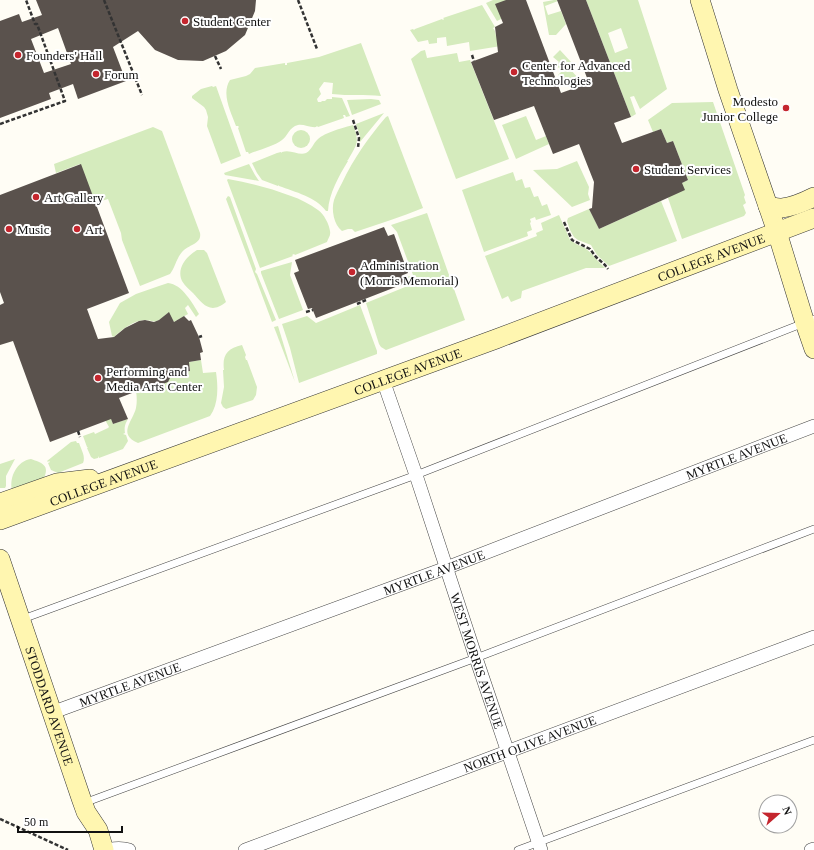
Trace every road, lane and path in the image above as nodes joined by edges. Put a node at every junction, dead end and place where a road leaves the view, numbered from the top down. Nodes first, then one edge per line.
1 (26, 0) edge
2 (104, 0) edge
3 (298, 0) edge
4 (700, 0) edge
5 (317, 49) dead end
6 (472, 55) dead end
7 (215, 56) dead end
8 (474, 60) dead end
9 (221, 69) dead end
10 (142, 95) dead end
11 (353, 120) dead end
12 (0, 124) edge
13 (358, 148) dead end
14 (814, 197) edge
15 (768, 206) junction
16 (814, 218) edge
17 (564, 222) dead end
18 (777, 232) junction
19 (608, 269) dead end
20 (366, 300) dead end
21 (357, 304) dead end
22 (313, 310) dead end
23 (306, 312) dead end
24 (809, 321) edge
25 (814, 349) edge
26 (383, 380) junction
27 (814, 426) edge
28 (78, 431) dead end
29 (80, 437) dead end
30 (416, 475) junction
31 (117, 477) junction
32 (0, 503) edge
33 (0, 520) edge
34 (814, 530) edge
35 (0, 559) edge
36 (446, 568) junction
37 (20, 620) junction
38 (814, 637) edge
39 (476, 658) junction
40 (51, 713) junction
41 (814, 740) edge
42 (508, 752) junction
43 (82, 803) junction
44 (0, 819) edge
45 (540, 846) edge
46 (68, 850) edge
47 (104, 850) edge
48 (129, 850) edge
49 (245, 850) edge
50 (518, 850) edge

1 - 12 path
2 - 10 path
3 - 5 path
4 - 15 street
6 - 8 path
7 - 9 path
11 - 13 path
14 - 15 street
15 - 18 street
16 - 18 street, COLLEGE AVENUE
17 - 19 path
18 - 24 street
18 - 26 street, COLLEGE AVENUE
20 - 21 path
22 - 23 path
24 - 25 street
24 - 30 lane
26 - 30 street, WEST MORRIS AVENUE
26 - 31 street, COLLEGE AVENUE
27 - 36 street, MYRTLE AVENUE
28 - 29 path
30 - 36 street, WEST MORRIS AVENUE
30 - 37 lane
31 - 32 street
31 - 33 street, COLLEGE AVENUE
34 - 39 lane
35 - 37 street, STODDARD AVENUE
36 - 39 street, WEST MORRIS AVENUE
36 - 40 street, MYRTLE AVENUE
37 - 40 street, STODDARD AVENUE
38 - 42 street, NORTH OLIVE AVENUE
39 - 42 street, WEST MORRIS AVENUE
39 - 43 lane
40 - 43 street, STODDARD AVENUE
41 - 45 lane
42 - 45 street, WEST MORRIS AVENUE
42 - 49 street, NORTH OLIVE AVENUE
43 - 47 street, STODDARD AVENUE
44 - 46 path
45 - 50 lane
47 - 48 street

